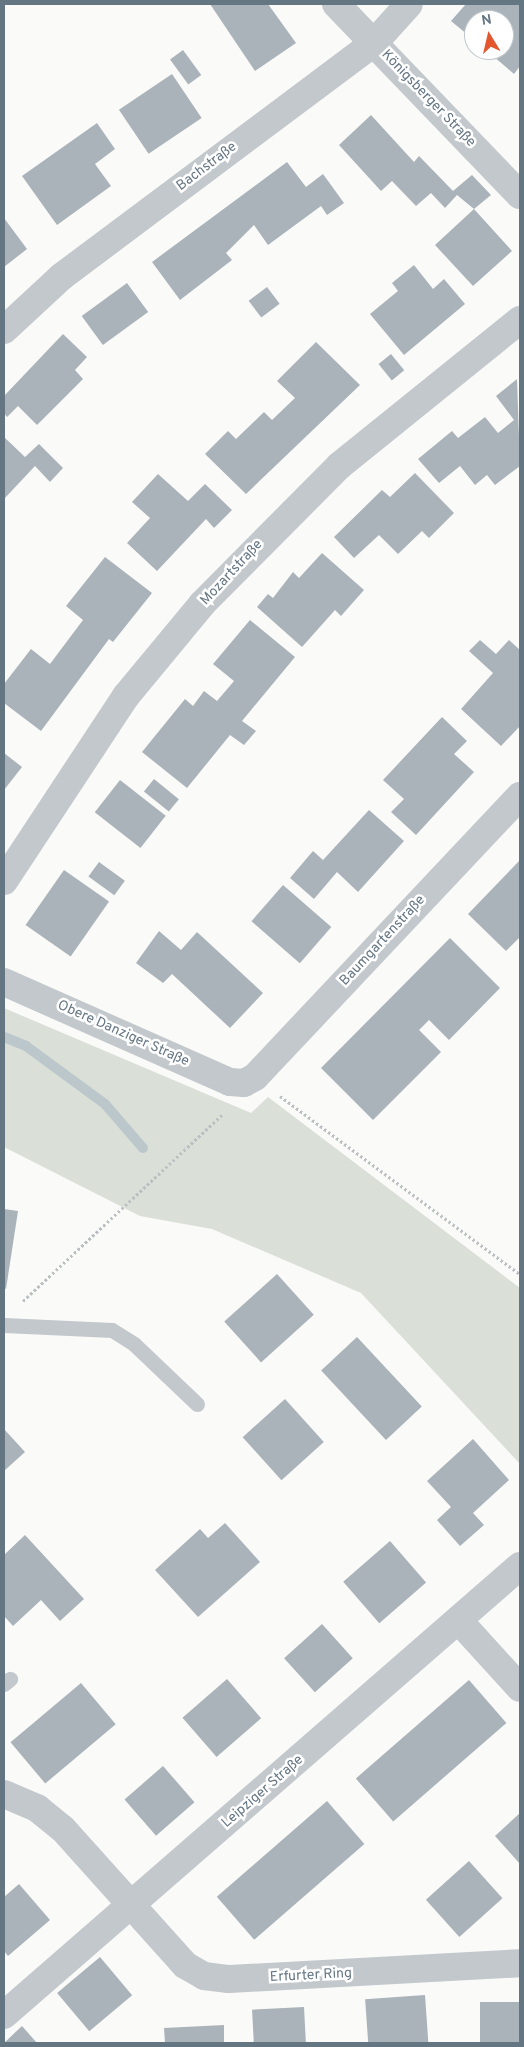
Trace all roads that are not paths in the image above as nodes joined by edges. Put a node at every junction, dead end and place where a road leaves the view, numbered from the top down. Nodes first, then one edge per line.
1 (336, 4) edge
2 (409, 4) edge
3 (374, 43) junction
4 (520, 195) edge
5 (520, 320) edge
6 (4, 330) edge
7 (520, 796) edge
8 (4, 881) edge
9 (4, 982) edge
10 (250, 1080) joint
11 (4, 1325) edge
12 (197, 1404) dead end
13 (520, 1566) edge
14 (460, 1622) junction
15 (520, 1688) edge
16 (4, 1794) edge
17 (131, 1906) junction
18 (520, 1963) edge
19 (4, 2015) edge

1 - 3 street, Königsberger Straße
2 - 3 street, Bachstraße
3 - 4 street, Königsberger Straße
3 - 6 street, Bachstraße
5 - 8 street, Mozartstraße
7 - 10 street, Baumgartenstraße
9 - 10 street, Obere Danziger Straße
11 - 12 lane
13 - 14 street, Leipziger Straße
14 - 15 street
14 - 17 street, Leipziger Straße
16 - 17 street, Erfurter Ring
17 - 18 street, Erfurter Ring
17 - 19 street, Leipziger Straße

